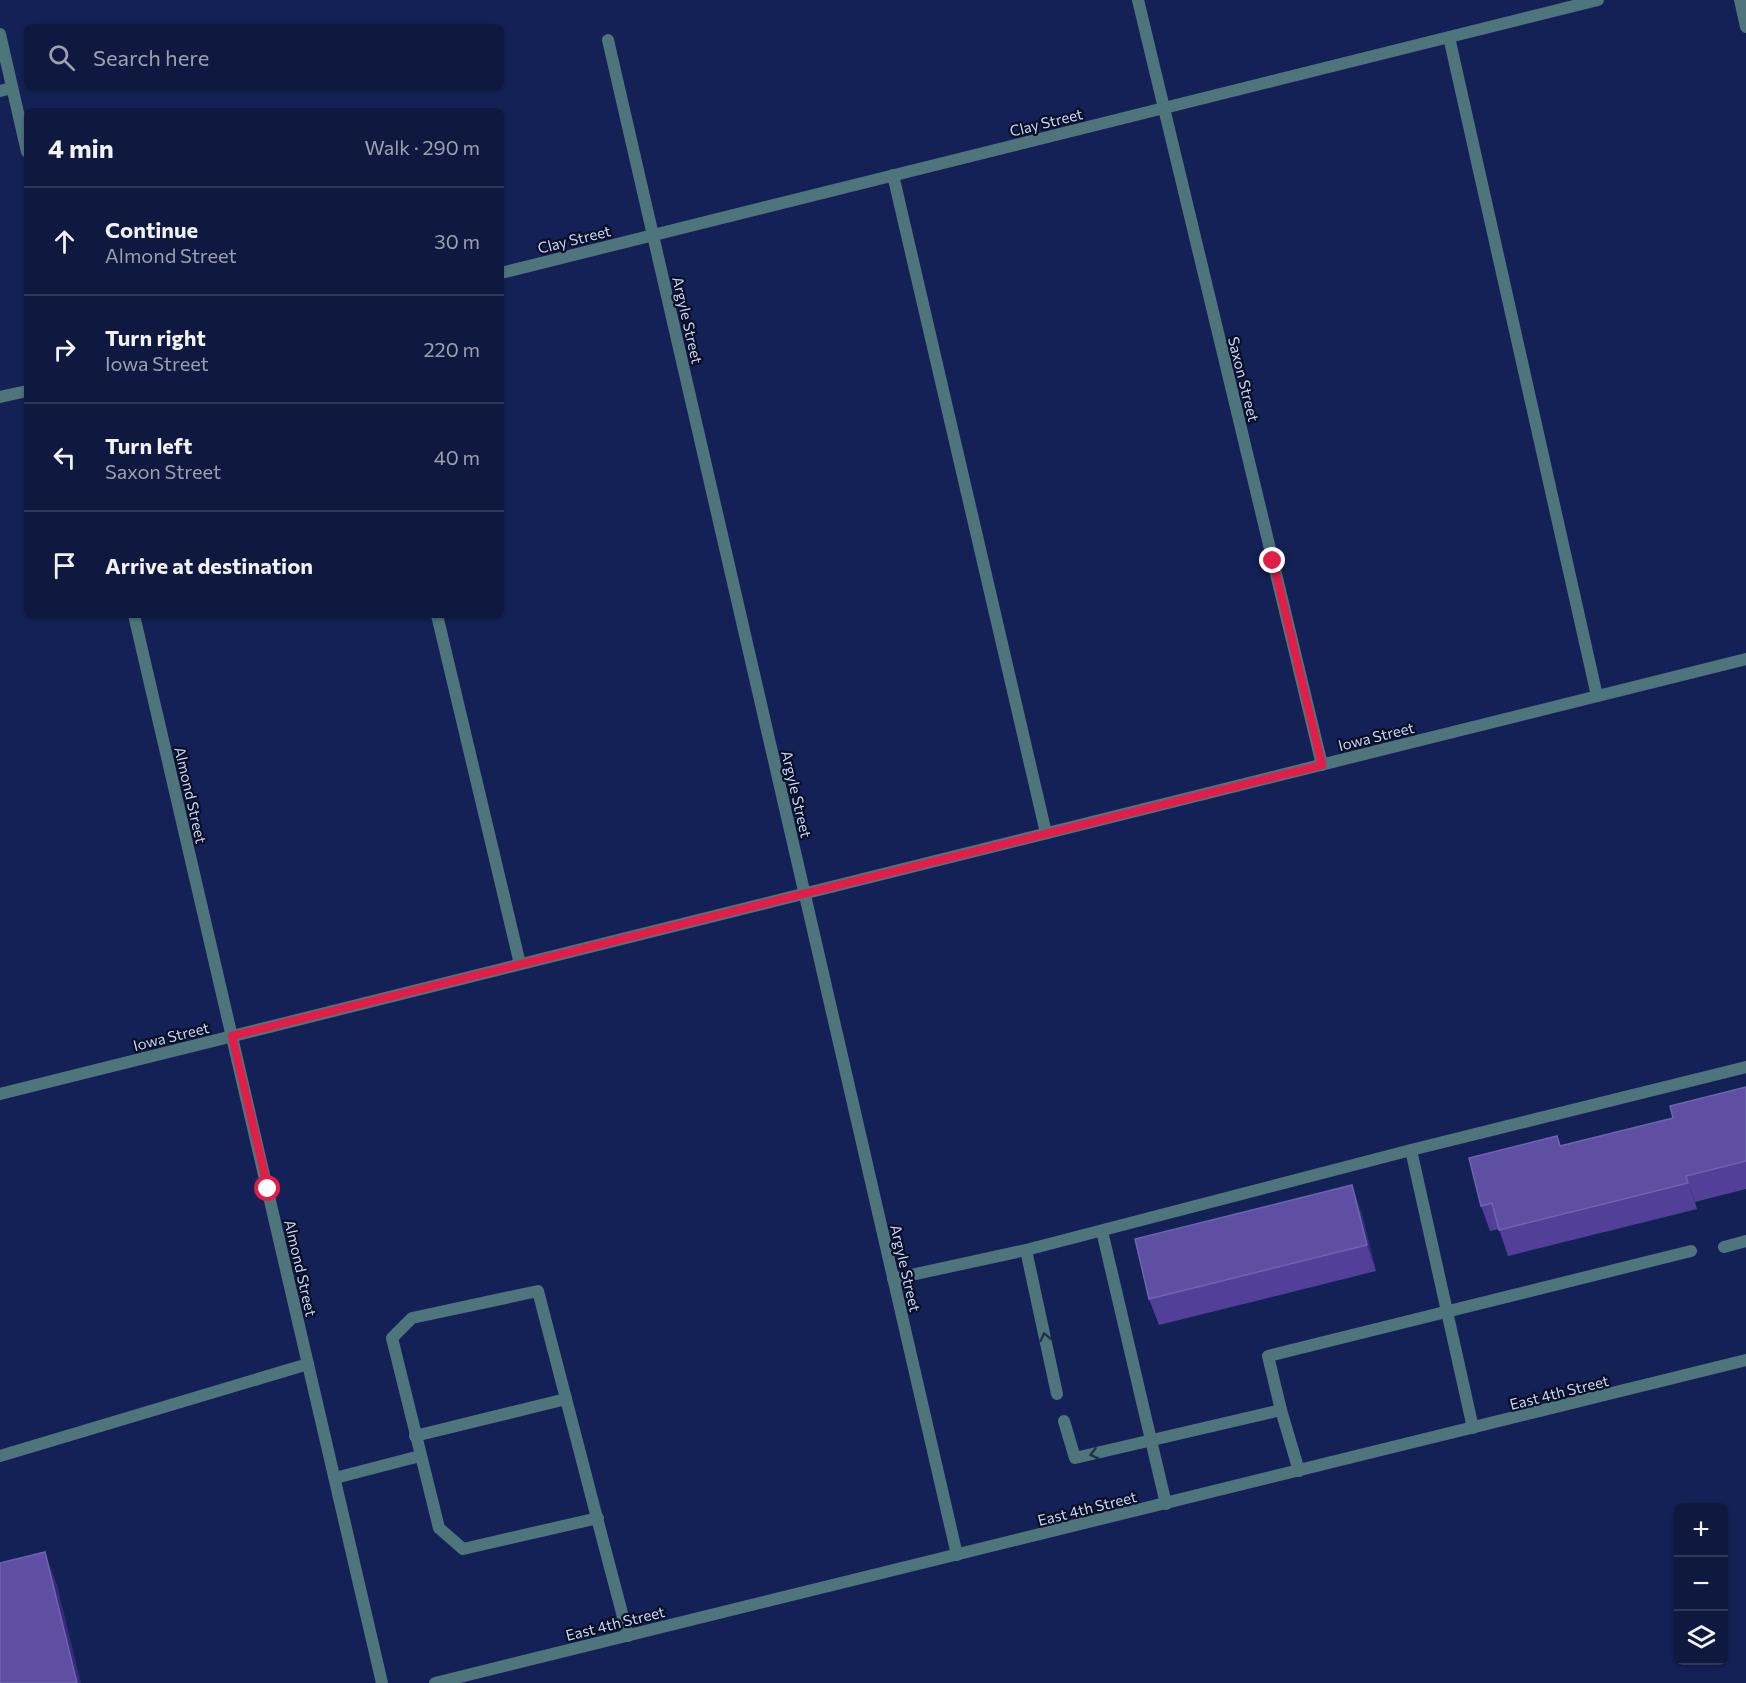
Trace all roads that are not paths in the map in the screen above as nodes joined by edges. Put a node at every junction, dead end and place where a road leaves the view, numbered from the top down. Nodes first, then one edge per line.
1 (1138, 0) edge
2 (1598, 0) edge
3 (1740, 0) edge
4 (1746, 27) edge
5 (0, 34) edge
6 (1449, 37) junction
7 (608, 40) dead end
8 (6, 89) edge
9 (1164, 108) junction
10 (24, 143) edge
11 (893, 175) junction
12 (653, 235) junction
13 (504, 272) edge
14 (24, 392) edge
15 (0, 397) edge
16 (135, 618) edge
17 (438, 618) edge
18 (1746, 659) edge
19 (1597, 696) junction
20 (1322, 765) junction
21 (1046, 833) junction
22 (805, 893) junction
23 (520, 964) junction
24 (232, 1036) junction
25 (1746, 1067) edge
26 (0, 1094) edge
27 (1411, 1150) junction
28 (1102, 1231) junction
29 (1746, 1241) edge
30 (1724, 1247) dead end
31 (1026, 1250) junction
32 (1690, 1251) dead end
33 (893, 1279) junction
34 (1447, 1313) junction
35 (1746, 1360) edge
36 (308, 1364) junction
37 (1057, 1394) dead end
38 (566, 1399) junction
39 (1281, 1410) junction
40 (1065, 1421) dead end
41 (1473, 1428) junction
42 (415, 1436) junction
43 (1151, 1440) junction
44 (0, 1456) edge
45 (420, 1456) junction
46 (1299, 1471) junction
47 (335, 1478) junction
48 (1166, 1504) junction
49 (598, 1518) junction
50 (957, 1555) junction
51 (628, 1636) junction
52 (382, 1683) edge
53 (435, 1683) edge

1 - 9 street, Saxon Street
2 - 6 street, Clay Street
3 - 4 street
5 - 8 street
6 - 9 street, Clay Street
6 - 19 street
7 - 12 street, Argyle Street
8 - 10 street
9 - 11 street, Clay Street
9 - 20 street, Saxon Street
11 - 12 street, Clay Street
11 - 21 street
12 - 13 street, Clay Street
12 - 22 street, Argyle Street
14 - 15 street
16 - 24 street, Almond Street
17 - 23 street
18 - 19 street, Iowa Street
19 - 20 street, Iowa Street
20 - 21 street, Iowa Street
21 - 22 street, Iowa Street
22 - 23 street, Iowa Street
22 - 33 street, Argyle Street
23 - 24 street, Iowa Street
24 - 26 street, Iowa Street
24 - 36 street, Almond Street
25 - 27 street
27 - 28 street
27 - 34 street
28 - 31 street
28 - 43 street
29 - 30 street
31 - 33 street
37 -> 31 street
32 - 34 street
33 - 50 street, Argyle Street
34 - 39 street
34 - 41 street
35 - 41 street, East 4th Street
36 - 44 street
36 - 47 street, Almond Street
38 - 42 street
38 - 42 street
38 - 49 street
39 - 43 street
39 - 46 street
43 -> 40 street
41 - 46 street, East 4th Street
42 - 45 street
43 - 48 street
45 - 47 street
45 - 49 street
46 - 48 street, East 4th Street
47 - 52 street, Almond Street
48 - 50 street, East 4th Street
49 - 51 street
50 - 51 street, East 4th Street
51 - 53 street, East 4th Street

